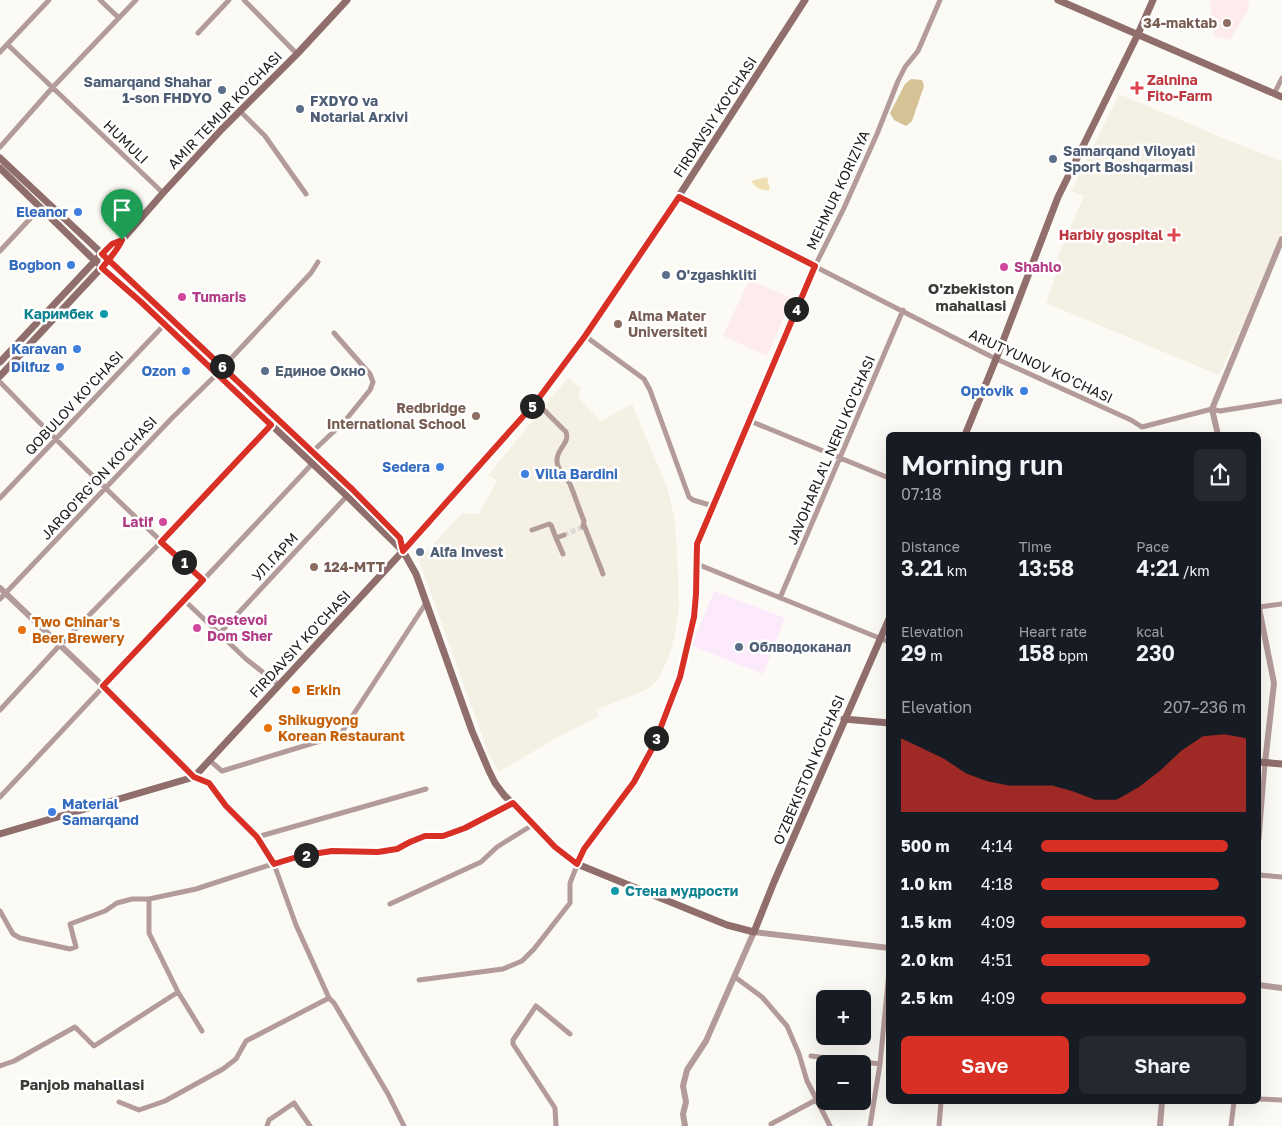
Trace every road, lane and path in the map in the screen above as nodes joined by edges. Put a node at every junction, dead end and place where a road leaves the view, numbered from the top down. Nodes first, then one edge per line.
1 (49, 0) edge
2 (100, 0) edge
3 (136, 0) edge
4 (229, 0) edge
5 (244, 0) edge
6 (347, 0) edge
7 (805, 0) edge
8 (940, 0) edge
9 (1058, 0) edge
10 (1153, 0) edge
11 (119, 18) junction
12 (198, 33) dead end
13 (1138, 34) junction
14 (8, 45) junction
15 (0, 52) edge
16 (297, 54) junction
17 (1282, 78) edge
18 (53, 87) junction
19 (1274, 94) junction
20 (1282, 97) edge
21 (240, 112) junction
22 (0, 147) edge
23 (0, 158) edge
24 (0, 168) edge
25 (163, 193) junction
26 (306, 194) dead end
27 (679, 197) junction
28 (40, 208) junction
29 (1282, 239) edge
30 (122, 240) junction
31 (0, 251) edge
32 (102, 254) junction
33 (108, 260) junction
34 (95, 261) junction
35 (318, 262) dead end
36 (815, 266) junction
37 (102, 268) junction
38 (903, 310) junction
39 (165, 324) junction
40 (334, 332) dead end
41 (585, 336) junction
42 (996, 359) junction
43 (0, 362) edge
44 (223, 367) junction
45 (217, 374) junction
46 (0, 376) edge
47 (0, 382) edge
48 (1282, 401) edge
49 (536, 402) junction
50 (1212, 409) junction
51 (750, 421) junction
52 (271, 425) junction
53 (966, 432) edge
54 (1217, 432) edge
55 (55, 440) junction
56 (312, 452) junction
57 (840, 457) junction
58 (312, 464) junction
59 (886, 477) edge
60 (105, 489) junction
61 (347, 496) junction
62 (0, 498) edge
63 (713, 506) junction
64 (532, 530) dead end
65 (564, 535) tunnel mouth
66 (556, 538) junction
67 (161, 542) junction
68 (403, 551) junction
69 (562, 554) dead end
70 (696, 564) junction
71 (603, 574) dead end
72 (203, 580) junction
73 (0, 588) edge
74 (6, 593) junction
75 (780, 598) junction
76 (0, 599) edge
77 (184, 600) junction
78 (426, 602) junction
79 (1282, 604) edge
80 (1261, 608) edge
81 (1261, 618) edge
82 (886, 626) edge
83 (219, 634) junction
84 (881, 639) junction
85 (886, 641) edge
86 (59, 646) junction
87 (279, 685) junction
88 (103, 686) junction
89 (0, 710) edge
90 (844, 719) junction
91 (886, 723) edge
92 (209, 760) junction
93 (1262, 762) edge
94 (1282, 764) edge
95 (194, 777) junction
96 (1261, 788) edge
97 (426, 789) dead end
98 (0, 797) edge
99 (513, 803) junction
100 (534, 824) junction
101 (0, 834) edge
102 (257, 837) junction
103 (274, 864) junction
104 (577, 864) junction
105 (1261, 874) edge
106 (1282, 877) edge
107 (149, 899) junction
108 (390, 904) dead end
109 (0, 911) edge
110 (754, 932) junction
111 (886, 948) edge
112 (735, 977) junction
113 (419, 980) dead end
114 (1261, 986) edge
115 (1282, 988) edge
116 (178, 992) junction
117 (329, 998) junction
118 (886, 1003) edge
119 (202, 1031) dead end
120 (570, 1034) dead end
121 (811, 1056) dead end
122 (880, 1064) junction
123 (0, 1066) edge
124 (1261, 1098) edge
125 (816, 1100) joint
126 (1282, 1100) edge
127 (119, 1102) dead end
128 (941, 1104) edge
129 (1162, 1104) edge
130 (1234, 1104) edge
131 (821, 1110) edge
132 (771, 1124) dead end
133 (268, 1126) edge
134 (310, 1126) edge
135 (404, 1126) edge
136 (556, 1126) edge
137 (684, 1126) edge
138 (829, 1126) edge
139 (870, 1126) edge
140 (940, 1126) edge
141 (1160, 1126) edge
142 (1231, 1126) edge

1 - 14 street
2 - 11 street
3 - 11 street
4 - 12 street
5 - 16 street
6 - 16 main road, AMIR TEMUR KO'CHASI
7 - 27 main road, FIRDAVSIY KO'CHASI
8 - 36 street, MEHMUR KORIZIYA
9 - 13 main road
10 - 13 main road
11 - 18 street
13 - 19 main road
13 - 42 main road
14 - 15 street
14 - 18 street, HUMULI
16 - 21 main road, AMIR TEMUR KO'CHASI
17 - 19 street
18 - 22 street
18 - 25 street, HUMULI
19 - 20 main road
21 - 25 main road, AMIR TEMUR KO'CHASI
21 - 26 street
23 - 32 main road
24 - 28 main road
25 - 30 main road, AMIR TEMUR KO'CHASI
27 - 36 street, ARUTYUNOV KO'CHASI
27 - 41 main road, FIRDAVSIY KO'CHASI
28 - 31 street
28 - 34 main road
29 - 50 street
30 - 32 main road, AMIR TEMUR KO'CHASI
30 - 33 main road, AMIR TEMUR KO'CHASI
32 - 33 main road
32 - 34 main road, AMIR TEMUR KO'CHASI
33 - 37 main road, AMIR TEMUR KO'CHASI
33 - 44 main road
34 - 37 main road
34 - 43 main road, AMIR TEMUR KO'CHASI
35 - 44 street
36 - 38 street, ARUTYUNOV KO'CHASI
36 - 51 street, MEHMUR KORIZIYA
37 - 39 main road
37 - 46 main road, AMIR TEMUR KO'CHASI
38 - 42 street, ARUTYUNOV KO'CHASI
38 - 57 street, JAVOHARLA'L NERU KO'CHASI
39 - 45 main road
39 - 55 street, QOBULOV KO'CHASI
40 - 56 street
41 - 49 main road, FIRDAVSIY KO'CHASI
41 - 63 street
42 - 50 street, ARUTYUNOV KO'CHASI
42 - 53 main road
44 - 56 main road
45 - 52 main road
45 - 60 street, JARQO'RG'ON KO'CHASI
47 - 55 street
48 - 50 street, ARUTYUNOV KO'CHASI
49 - 68 main road, FIRDAVSIY KO'CHASI
49 - 71 street
50 - 54 street
51 - 57 street
51 - 63 street, MEHMUR KORIZIYA
52 - 58 main road
52 - 67 street
55 - 60 street
55 - 62 street, QOBULOV KO'CHASI
56 - 68 main road
57 - 59 street
57 - 75 street, JAVOHARLA'L NERU KO'CHASI
58 - 61 main road
58 - 72 street
60 - 67 street
60 - 74 street, JARQO'RG'ON KO'CHASI
61 - 68 main road
61 - 83 street, УЛ.ГАРМ
63 - 70 street, MEHMUR KORIZIYA
64 - 66 street
65 - 66 street
66 - 69 street
67 - 72 street
67 - 86 street
68 - 78 main road
68 - 87 main road, FIRDAVSIY KO'CHASI
70 - 75 street
70 - 104 street, MEHMUR KORIZIYA
72 - 77 street
73 - 74 street
74 - 76 street, JARQO'RG'ON KO'CHASI
74 - 86 street
75 - 84 street
77 - 83 street
77 - 88 street
78 - 92 street
78 - 99 main road
79 - 80 street
81 - 93 street
82 - 84 main road, O'ZBEKISTON KO'CHASI
83 - 87 street
84 - 85 street
84 - 90 main road, O'ZBEKISTON KO'CHASI
86 - 88 street
86 - 89 street
87 - 92 main road, FIRDAVSIY KO'CHASI
88 - 95 street
88 - 98 street
90 - 91 main road
90 - 110 main road, O'ZBEKISTON KO'CHASI
92 - 95 main road, FIRDAVSIY KO'CHASI
93 - 94 main road
93 - 96 street
95 - 101 main road
95 - 102 street
97 - 102 street
99 - 100 main road
99 - 103 street
100 - 104 main road
100 - 108 street
102 - 103 street
103 - 107 street
103 - 117 street
104 - 110 main road
104 - 113 street, MEHMUR KORIZIYA
105 - 106 street
107 - 109 street
107 - 116 street
110 - 111 street
110 - 112 street
112 - 125 street
112 - 137 street
114 - 115 street
116 - 119 street
116 - 123 street
117 - 127 street
117 - 135 street
118 - 122 street
120 - 136 street
121 - 122 street
122 - 139 street
124 - 126 street
125 - 132 street
128 - 140 street
129 - 141 street
130 - 142 street
131 - 138 street
133 - 134 street

